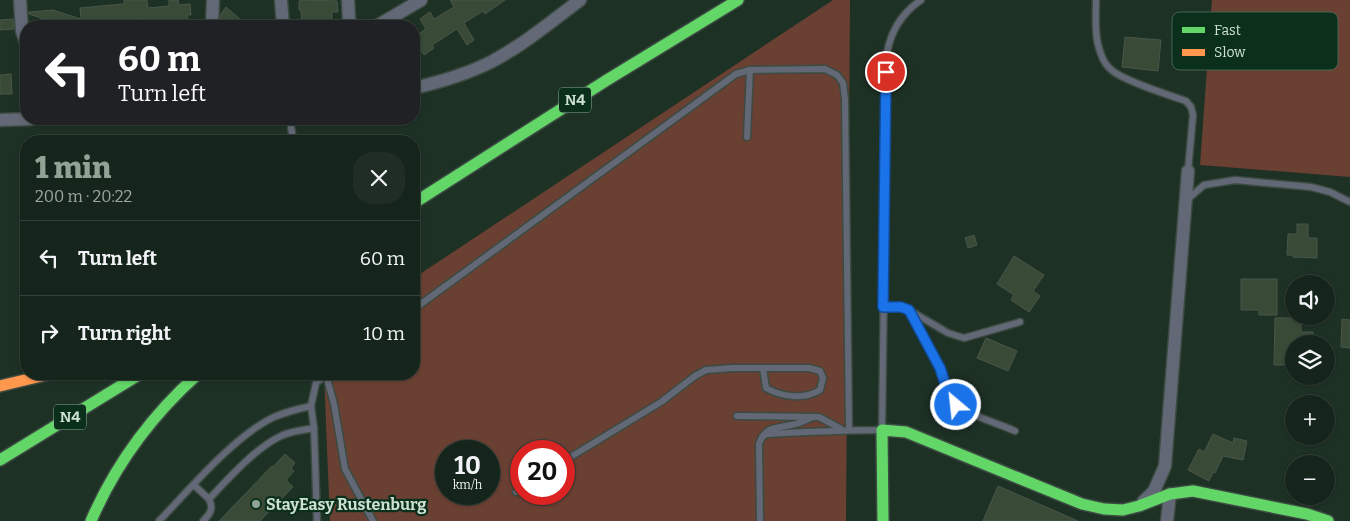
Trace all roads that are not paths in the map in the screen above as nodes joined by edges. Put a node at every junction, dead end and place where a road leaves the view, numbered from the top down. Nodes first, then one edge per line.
1 (20, 0) edge
2 (213, 0) edge
3 (281, 0) edge
4 (348, 0) edge
5 (421, 0) edge
6 (580, 0) edge
7 (724, 0) edge
8 (738, 0) edge
9 (921, 0) edge
10 (1096, 0) edge
11 (21, 20) edge
12 (212, 20) edge
13 (283, 20) edge
14 (349, 20) edge
15 (387, 20) edge
16 (750, 70) junction
17 (420, 86) edge
18 (20, 119) edge
19 (0, 120) edge
20 (747, 137) dead end
21 (462, 159) dead end
22 (1188, 171) joint
23 (1185, 202) junction
24 (1350, 202) edge
25 (420, 206) edge
26 (420, 305) edge
27 (883, 307) junction
28 (909, 310) junction
29 (1020, 322) dead end
30 (763, 368) junction
31 (25, 380) edge
32 (130, 380) edge
33 (191, 380) edge
34 (319, 380) edge
35 (328, 380) edge
36 (0, 386) edge
37 (311, 406) junction
38 (737, 416) dead end
39 (813, 417) junction
40 (314, 428) junction
41 (845, 430) junction
42 (882, 430) junction
43 (1014, 431) dead end
44 (762, 437) junction
45 (575, 454) edge
46 (0, 460) edge
47 (194, 485) junction
48 (1170, 494) junction
49 (209, 500) junction
50 (1140, 506) junction
51 (91, 521) edge
52 (159, 521) edge
53 (203, 521) edge
54 (317, 521) edge
55 (373, 521) edge
56 (760, 521) edge
57 (883, 521) edge
58 (1167, 521) edge
59 (1328, 521) edge

1 - 11 street
2 - 12 street
3 - 13 street
4 - 14 street
5 - 15 street
6 - 17 street
7 - 21 main road
8 - 25 main road, N4
9 - 27 lane
10 - 22 lane
16 - 20 lane
16 - 26 lane
16 - 41 lane
18 - 19 street
22 - 23 street
23 - 24 lane
23 - 50 street
27 - 28 lane
27 - 42 lane
28 - 29 lane
28 - 43 lane
30 - 30 lane
30 - 45 lane
31 - 36 main road
32 - 46 main road, N4
33 - 51 main road
34 - 37 lane
35 - 55 lane
37 - 40 lane
37 - 47 lane
38 - 39 lane
39 - 41 lane
39 - 44 lane
40 - 49 lane
40 - 54 lane
41 - 42 lane
41 - 44 lane
42 - 50 main road
42 - 57 main road
44 - 56 lane
47 - 49 lane
47 - 52 lane
48 - 50 main road
48 - 58 street
48 - 59 main road
49 - 53 lane

